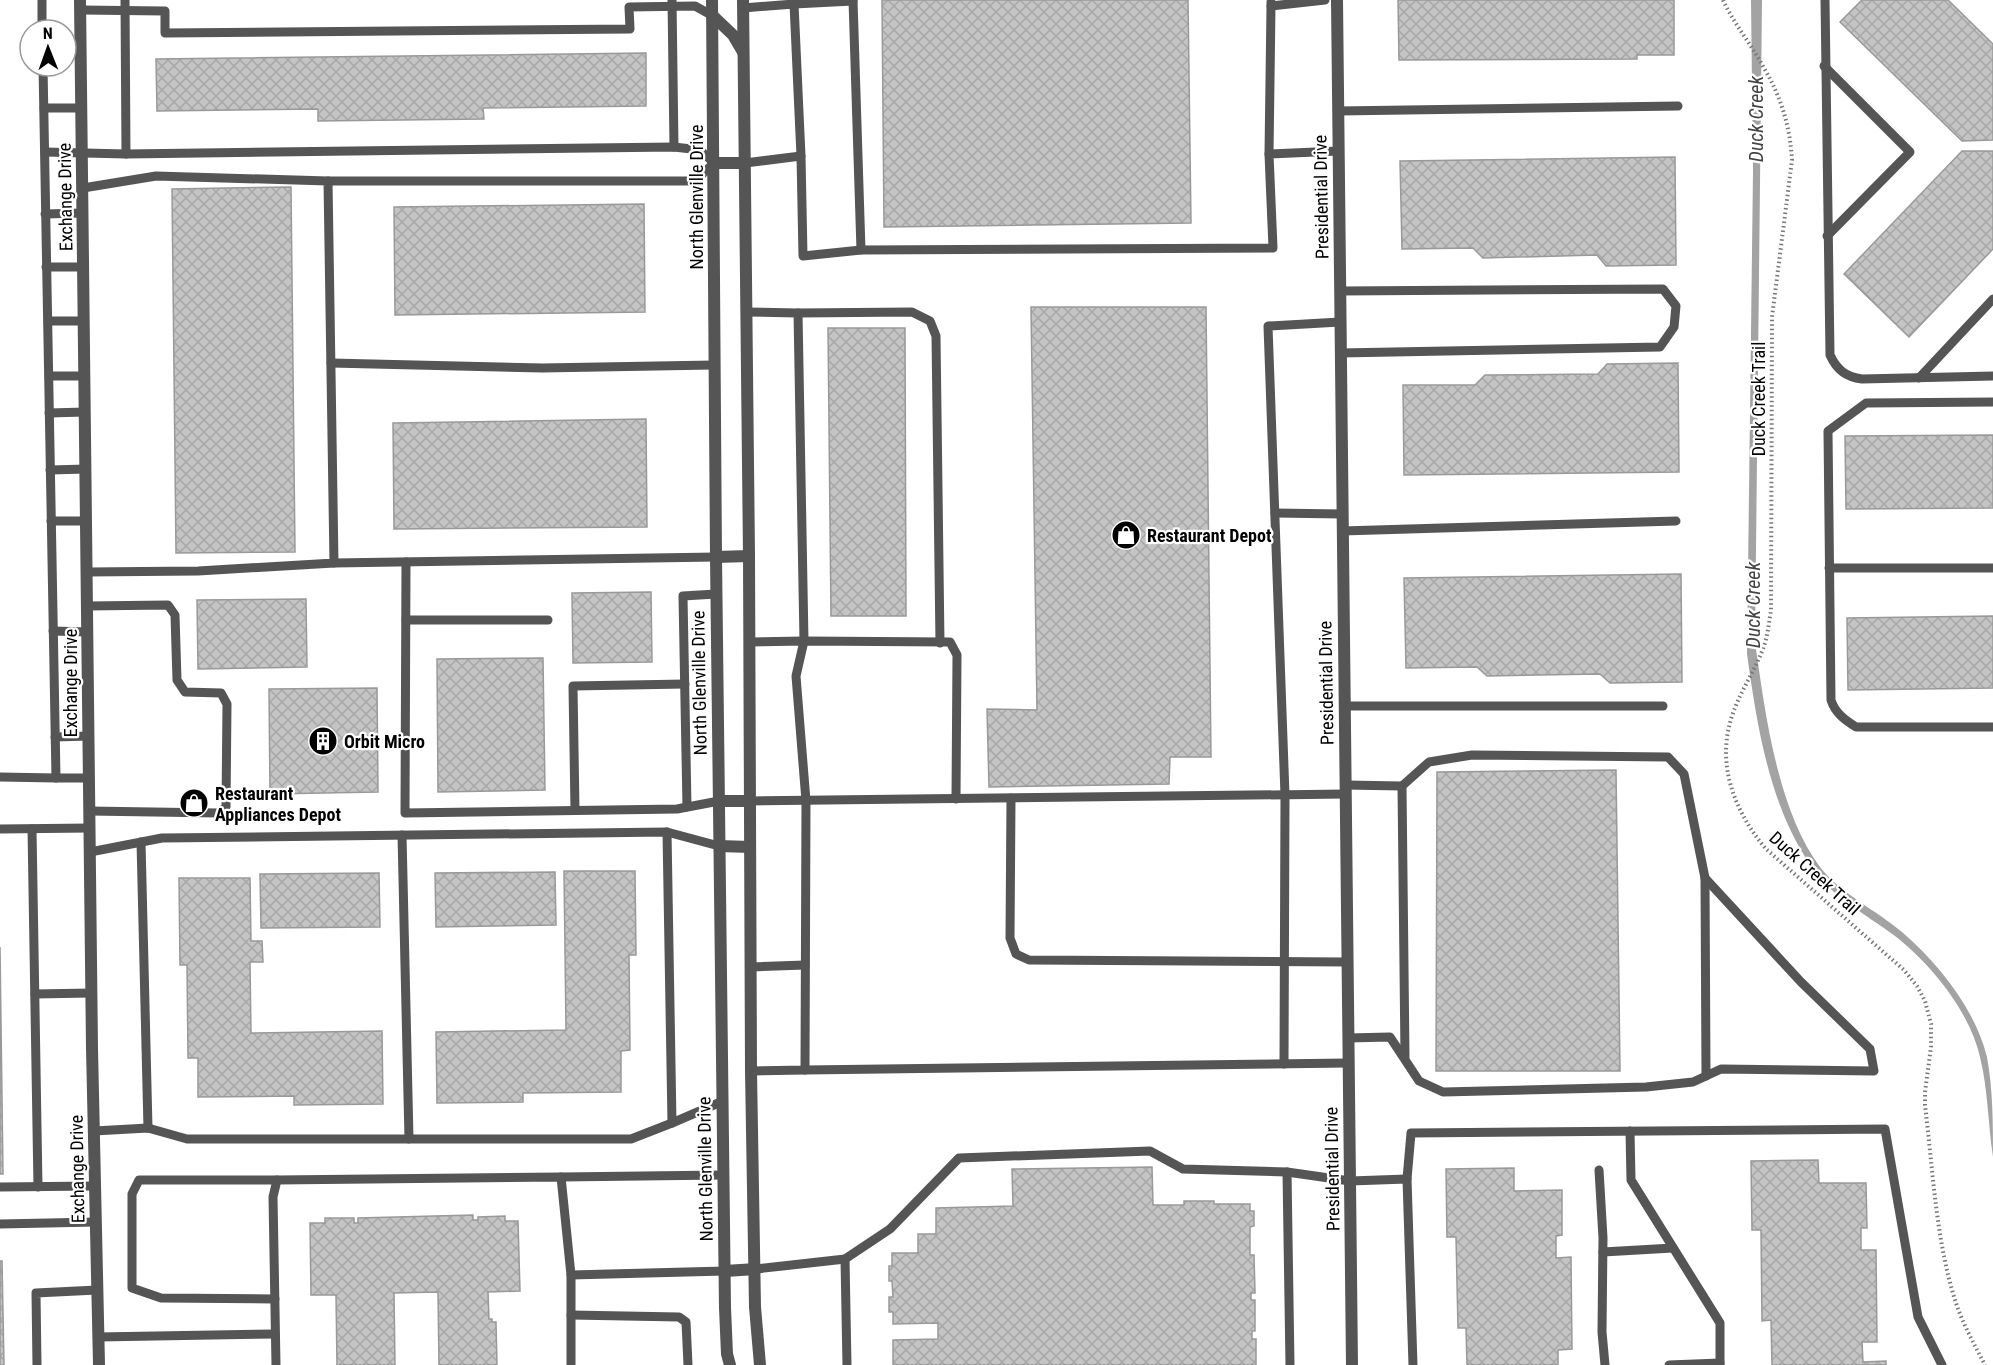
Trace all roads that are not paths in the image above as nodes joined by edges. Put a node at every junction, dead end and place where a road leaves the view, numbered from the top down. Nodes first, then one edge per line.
1 (42, 0) edge
2 (125, 0) edge
3 (165, 0) edge
4 (712, 0) edge
5 (1325, 0) edge
6 (1337, 0) edge
7 (1825, 0) edge
8 (853, 1) edge
9 (794, 2) edge
10 (629, 3) edge
11 (672, 3) edge
12 (1271, 3) edge
13 (743, 4) edge
14 (80, 5) edge
15 (165, 11) junction
16 (125, 12) junction
17 (713, 16) junction
18 (42, 18) edge
19 (78, 50) edge
20 (81, 50) junction
21 (744, 52) junction
22 (1824, 66) junction
23 (43, 78) edge
24 (1678, 106) dead end
25 (44, 108) junction
26 (82, 108) junction
27 (1338, 111) junction
28 (674, 147) junction
29 (1338, 151) junction
30 (45, 152) junction
31 (82, 153) junction
32 (126, 154) junction
33 (1269, 154) junction
34 (801, 156) junction
35 (714, 163) junction
36 (745, 163) junction
37 (328, 181) junction
38 (82, 188) junction
39 (83, 213) junction
40 (45, 214) junction
41 (1827, 236) junction
42 (861, 250) junction
43 (46, 267) junction
44 (83, 267) junction
45 (1340, 291) junction
46 (1993, 299) edge
47 (746, 312) junction
48 (798, 313) junction
49 (48, 321) junction
50 (84, 321) junction
51 (1340, 322) junction
52 (1340, 352) junction
53 (331, 363) junction
54 (714, 365) junction
55 (49, 376) junction
56 (84, 376) junction
57 (1993, 376) edge
58 (1919, 378) junction
59 (1993, 402) edge
60 (85, 412) junction
61 (49, 413) junction
62 (86, 469) junction
63 (50, 471) junction
64 (1275, 513) junction
65 (1342, 514) junction
66 (51, 521) junction
67 (86, 521) junction
68 (1676, 521) dead end
69 (1342, 531) junction
70 (749, 556) junction
71 (716, 557) junction
72 (406, 562) junction
73 (334, 563) junction
74 (1829, 568) junction
75 (1993, 568) edge
76 (87, 573) junction
77 (716, 594) junction
78 (88, 606) junction
79 (406, 620) junction
80 (548, 620) dead end
81 (53, 631) junction
82 (88, 632) junction
83 (804, 641) junction
84 (749, 642) junction
85 (940, 643) junction
86 (685, 684) junction
87 (1345, 706) junction
88 (1663, 706) dead end
89 (1993, 727) edge
90 (88, 736) junction
91 (55, 737) junction
92 (0, 777) edge
93 (56, 778) junction
94 (89, 778) junction
95 (1402, 786) junction
96 (1345, 790) junction
97 (1285, 795) junction
98 (1011, 798) junction
99 (956, 799) junction
100 (719, 801) junction
101 (750, 801) junction
102 (806, 801) junction
103 (687, 807) junction
104 (575, 810) junction
105 (89, 811) junction
106 (90, 828) junction
107 (0, 829) edge
108 (32, 829) junction
109 (667, 832) junction
110 (402, 835) junction
111 (141, 842) junction
112 (719, 846) junction
113 (750, 847) junction
114 (90, 852) junction
115 (1705, 878) junction
116 (1347, 962) junction
117 (1285, 963) junction
118 (805, 965) junction
119 (751, 967) junction
120 (91, 993) junction
121 (35, 994) junction
122 (1348, 1038) junction
123 (1405, 1057) junction
124 (1348, 1063) junction
125 (1284, 1064) junction
126 (805, 1070) junction
127 (751, 1071) junction
128 (1706, 1076) junction
129 (723, 1101) junction
130 (672, 1124) junction
131 (148, 1128) junction
132 (94, 1131) junction
133 (1630, 1131) junction
134 (409, 1139) junction
135 (1599, 1170) dead end
136 (1287, 1172) junction
137 (724, 1175) junction
138 (561, 1177) junction
139 (1407, 1179) junction
140 (277, 1180) junction
141 (1350, 1181) junction
142 (95, 1186) junction
143 (0, 1187) edge
144 (38, 1187) junction
145 (96, 1222) junction
146 (0, 1224) edge
147 (1673, 1248) junction
148 (1603, 1251) junction
149 (845, 1259) junction
150 (756, 1269) junction
151 (725, 1271) junction
152 (571, 1275) junction
153 (97, 1290) junction
154 (275, 1299) junction
155 (571, 1315) junction
156 (275, 1334) junction
157 (99, 1337) junction
158 (1720, 1364) edge
159 (37, 1365) edge
160 (99, 1365) edge
161 (276, 1365) edge
162 (571, 1365) edge
163 (688, 1365) edge
164 (730, 1365) edge
165 (760, 1365) edge
166 (847, 1365) edge
167 (1290, 1365) edge
168 (1352, 1365) edge
169 (1413, 1365) edge
170 (1605, 1365) edge
171 (1669, 1365) edge
172 (1942, 1365) edge

1 - 18 lane
2 - 16 lane
3 - 15 lane
4 - 17 street, North Glenville Drive
5 - 12 lane
6 - 27 street, Presidential Drive
7 - 22 lane
8 - 9 lane
8 - 42 lane
9 - 13 lane
9 - 34 lane
10 - 11 lane
10 - 15 lane
11 - 17 lane
11 - 28 lane
12 - 33 lane
13 - 21 street
14 - 16 lane
14 - 20 street, Exchange Drive
15 - 16 lane
16 - 32 lane
17 - 21 street
17 - 35 street, North Glenville Drive
19 - 20 lane
20 - 26 street, Exchange Drive
21 - 36 street
22 - 41 lane
22 - 41 lane
23 - 25 lane
24 - 27 lane
25 - 26 lane
25 - 30 lane
26 - 31 street, Exchange Drive
27 - 29 street, Presidential Drive
28 - 32 lane
28 - 35 lane
29 - 33 lane
29 - 45 street, Presidential Drive
30 - 31 lane
30 - 40 lane
31 - 32 lane
31 - 38 street, Exchange Drive
33 - 42 lane
34 - 36 lane
34 - 42 lane
35 - 36 street
35 - 37 lane
35 - 54 street, North Glenville Drive
36 - 47 street
37 - 38 lane
37 - 53 lane
38 - 39 street, Exchange Drive
39 - 40 lane
39 - 44 street, Exchange Drive
40 - 43 lane
41 - 58 lane
43 - 44 lane
43 - 49 lane
44 - 50 street, Exchange Drive
45 - 51 street, Presidential Drive
45 - 52 lane
46 - 58 lane
47 - 48 lane
47 - 70 street
48 - 83 lane
48 - 85 lane
49 - 50 lane
49 - 55 lane
50 - 56 street, Exchange Drive
51 - 52 street, Presidential Drive
51 - 64 lane
52 - 65 street, Presidential Drive
53 - 54 lane
53 - 73 lane
54 - 71 street, North Glenville Drive
55 - 56 lane
55 - 61 lane
56 - 60 street, Exchange Drive
57 - 58 lane
59 - 74 lane
60 - 61 lane
60 - 62 street, Exchange Drive
61 - 63 lane
62 - 63 lane
62 - 67 street, Exchange Drive
63 - 66 lane
64 - 65 lane
64 - 97 lane
65 - 69 street, Presidential Drive
66 - 67 lane
66 - 81 lane
67 - 76 street, Exchange Drive
68 - 69 lane
69 - 87 street, Presidential Drive
70 - 71 street
70 - 84 street
71 - 72 lane
71 - 77 street, North Glenville Drive
72 - 73 lane
72 - 79 lane
73 - 76 lane
74 - 75 lane
74 - 89 lane
76 - 78 street, Exchange Drive
77 - 86 lane
77 - 100 street, North Glenville Drive
78 - 82 street, Exchange Drive
78 - 105 lane
79 - 80 lane
79 - 104 lane
81 - 82 lane
81 - 91 lane
82 - 90 street, Exchange Drive
83 - 84 lane
83 - 85 lane
83 - 102 lane
84 - 101 street
85 - 99 lane
86 - 103 lane
86 - 104 lane
87 - 88 lane
87 - 96 street, Presidential Drive
90 - 91 lane
90 - 94 street, Exchange Drive
91 - 93 lane
92 - 93 lane
93 - 94 lane
94 - 105 street, Exchange Drive
95 - 96 lane
95 - 115 lane
95 - 123 lane
96 - 97 lane
96 - 116 street, Presidential Drive
97 - 98 lane
97 - 117 lane
98 - 99 lane
98 - 117 lane
99 - 102 lane
100 - 101 street
100 - 103 lane
100 - 112 street, North Glenville Drive
101 - 102 lane
101 - 113 street
102 - 118 lane
103 - 104 lane
105 - 106 street, Exchange Drive
106 - 108 lane
106 - 114 street, Exchange Drive
107 - 108 lane
108 - 121 lane
109 - 110 lane
109 - 112 lane
109 - 130 lane
110 - 111 lane
110 - 134 lane
111 - 114 lane
111 - 131 lane
112 - 113 street
112 - 129 street, North Glenville Drive
113 - 119 street
114 - 120 street, Exchange Drive
115 - 128 lane
115 - 128 lane
116 - 117 lane
116 - 122 street, Presidential Drive
117 - 125 lane
118 - 119 lane
118 - 126 lane
119 - 127 street
120 - 121 lane
120 - 132 street, Exchange Drive
121 - 144 lane
122 - 123 lane
122 - 124 street, Presidential Drive
123 - 128 lane
124 - 125 lane
124 - 141 street, Presidential Drive
125 - 126 lane
126 - 127 lane
127 - 150 street
129 - 130 lane
129 - 137 street, North Glenville Drive
130 - 134 lane
131 - 132 lane
131 - 134 lane
132 - 142 street, Exchange Drive
133 - 139 lane
133 - 147 lane
133 - 172 lane
135 - 148 lane
136 - 141 lane
136 - 149 lane
136 - 167 lane
137 - 138 lane
137 - 151 street, North Glenville Drive
138 - 140 lane
138 - 152 lane
139 - 141 lane
139 - 169 lane
140 - 154 lane
140 - 154 lane
141 - 168 street, Presidential Drive
142 - 144 lane
142 - 145 street, Exchange Drive
143 - 144 lane
145 - 146 lane
145 - 153 street, Exchange Drive
147 - 148 lane
147 - 158 lane
148 - 170 lane
149 - 150 lane
149 - 166 lane
150 - 151 street
150 - 165 street
151 - 152 lane
151 - 164 street, North Glenville Drive
152 - 155 lane
153 - 157 street, Exchange Drive
153 - 159 lane
154 - 156 lane
155 - 162 lane
155 - 163 lane
156 - 157 lane
156 - 161 lane
157 - 160 street, Exchange Drive
158 - 171 lane

